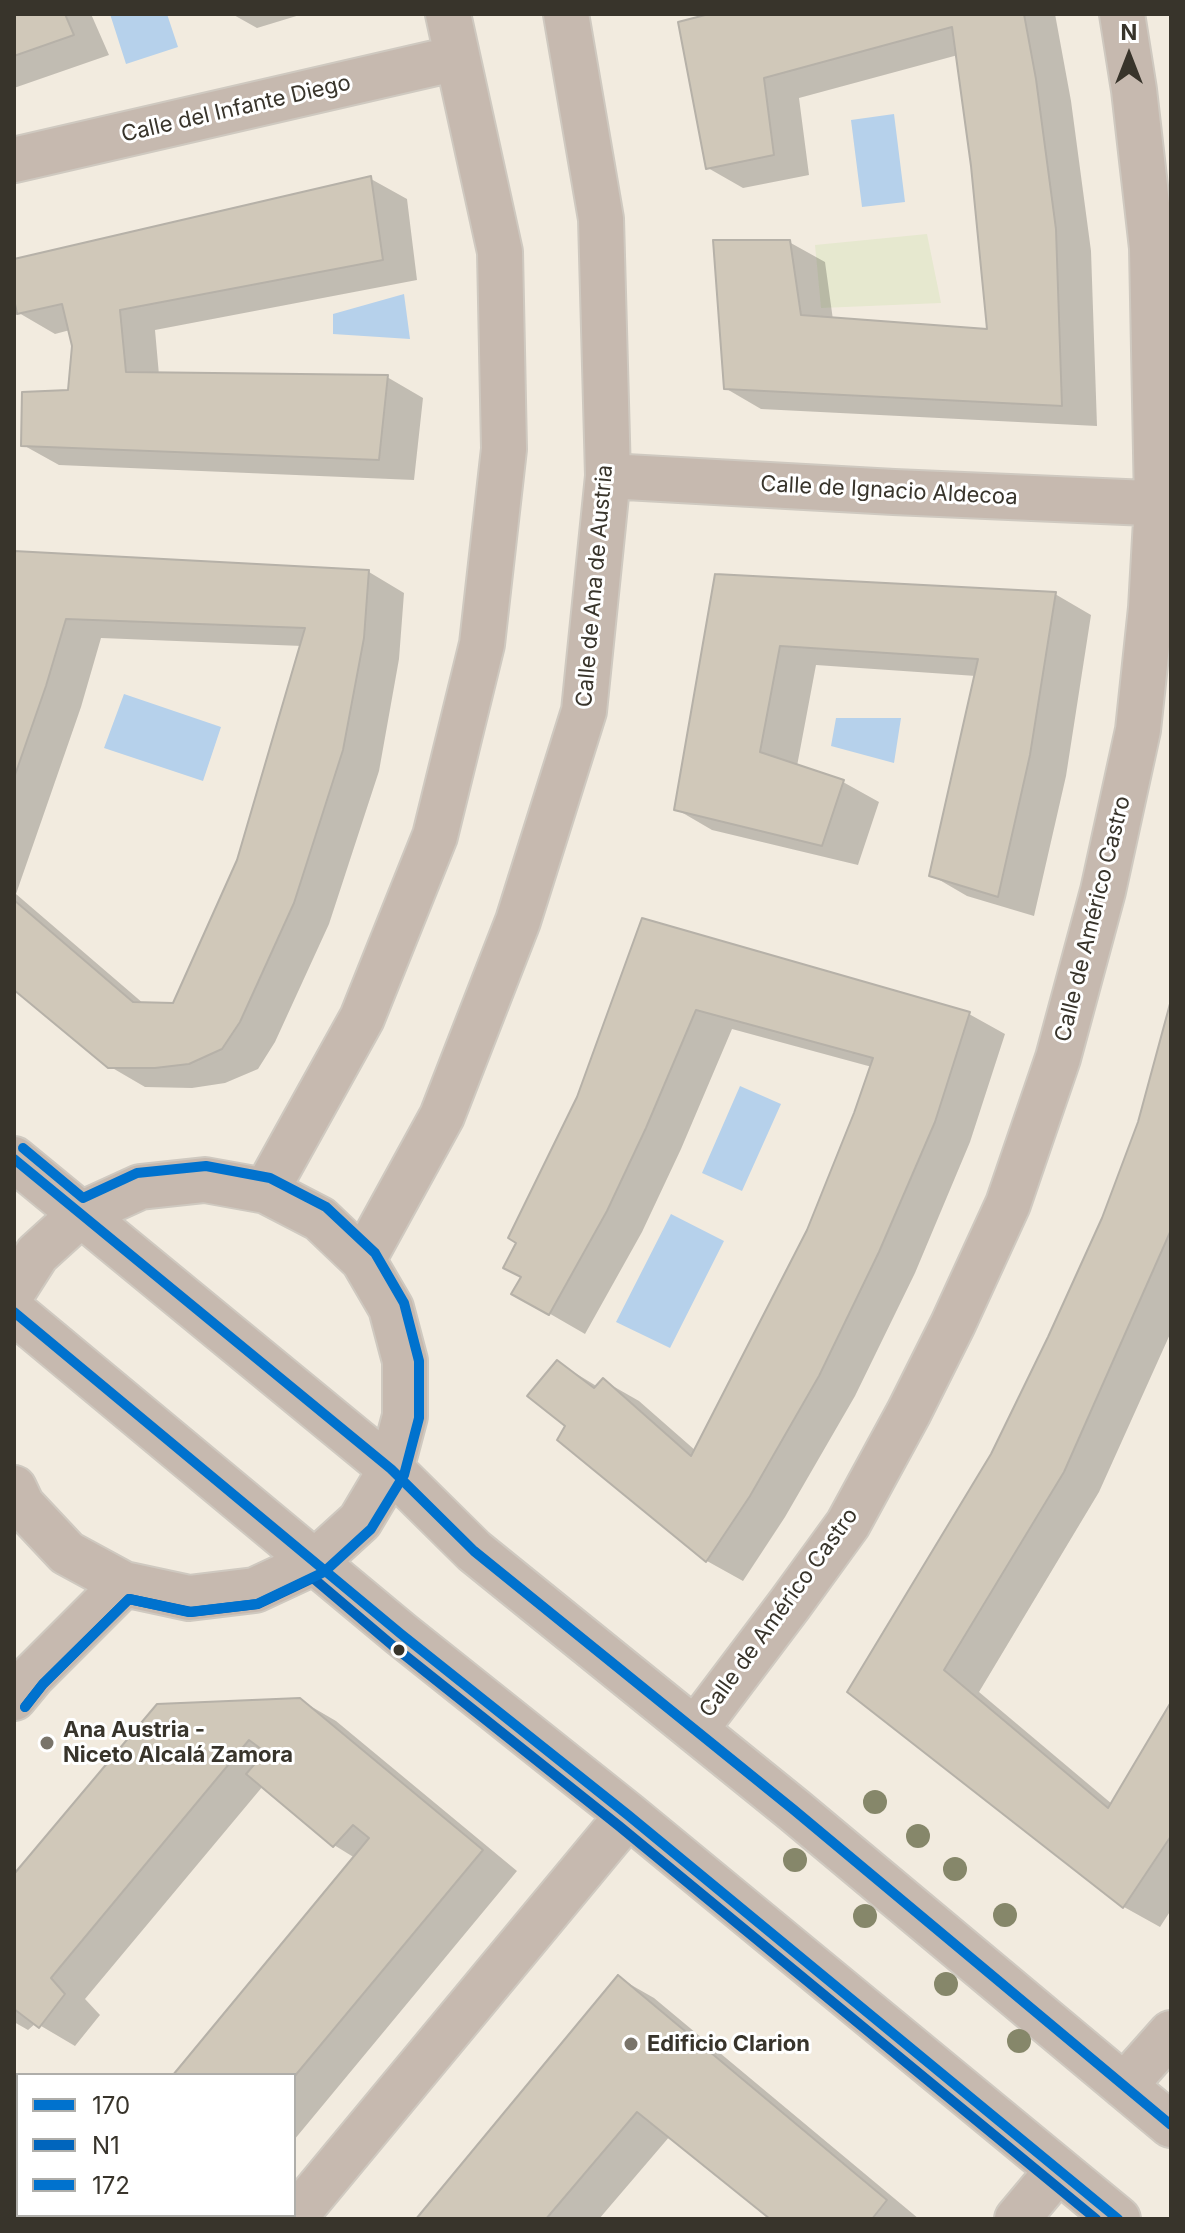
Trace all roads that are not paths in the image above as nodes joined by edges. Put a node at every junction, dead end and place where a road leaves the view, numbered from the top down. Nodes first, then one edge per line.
1 (448, 14) edge
2 (566, 14) edge
3 (1122, 14) edge
4 (457, 58) junction
5 (14, 160) edge
6 (608, 476) junction
7 (1164, 503) edge
8 (14, 1159) edge
9 (266, 1191) junction
10 (81, 1214) junction
11 (363, 1260) junction
12 (14, 1290) edge
13 (14, 1312) edge
14 (391, 1469) junction
15 (17, 1503) edge
16 (315, 1562) junction
17 (124, 1584) junction
18 (14, 1698) edge
19 (695, 1730) junction
20 (628, 1815) junction
21 (1171, 2033) edge
22 (1124, 2086) junction
23 (1171, 2125) edge
24 (1058, 2170) junction
25 (296, 2215) edge
26 (1017, 2219) edge
27 (1118, 2219) edge

1 - 4 street
2 - 6 street, Calle de Ana de Austria
3 - 7 street, Calle de Américo Castro
4 - 5 street, Calle del Infante Diego
4 - 9 street
6 - 7 street, Calle de Ignacio Aldecoa
6 - 11 street, Calle de Ana de Austria
7 - 19 street, Calle de Américo Castro
8 - 10 street
9 - 10 street
9 - 11 street
10 - 12 street
10 - 14 street
11 - 14 street
13 - 16 street
14 - 16 street
14 - 19 street
15 - 17 street
16 - 17 street
16 - 20 street
17 - 18 street
19 - 22 street
20 - 24 street
20 - 25 street
21 - 22 street
22 - 23 street
24 - 26 street
24 - 27 street

